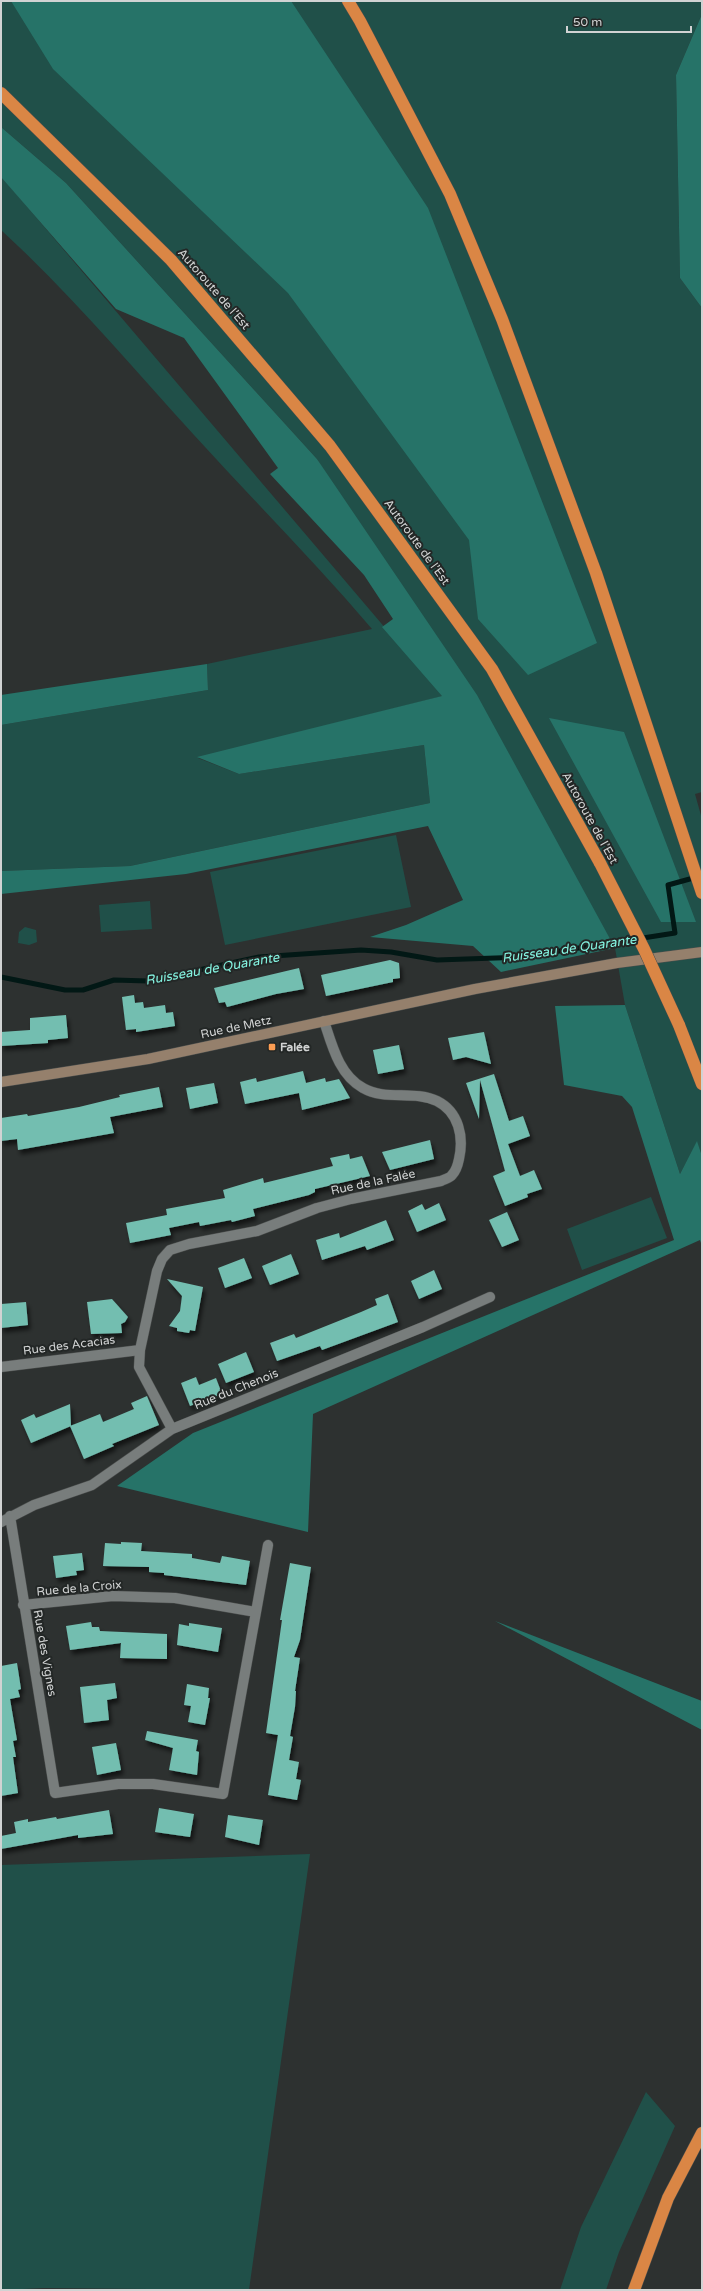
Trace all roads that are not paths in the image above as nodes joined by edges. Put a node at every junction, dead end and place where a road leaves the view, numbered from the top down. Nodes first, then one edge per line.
1 (348, 1) edge
2 (1, 93) edge
3 (702, 893) edge
4 (702, 952) edge
5 (324, 1021) junction
6 (1, 1082) edge
7 (702, 1084) edge
8 (490, 1296) dead end
9 (140, 1350) junction
10 (1, 1367) edge
11 (172, 1429) junction
12 (10, 1516) junction
13 (1, 1522) edge
14 (268, 1545) dead end
15 (23, 1605) junction
16 (256, 1612) junction
17 (702, 2134) edge
18 (634, 2290) edge

1 - 3 highway
2 - 7 highway, Autoroute de l’Est, bridge
4 - 5 main road, Rue de Metz
5 - 6 main road, Rue de Metz
5 - 9 street, Rue de la Falée
8 - 11 street, Rue du Chenois
9 - 10 street, Rue des Acacias
9 - 11 street, Rue de la Falée
11 - 12 street, Rue du Chenois
12 - 13 street, Rue du Chenois
12 - 15 street, Rue des Vignes
14 - 16 street
15 - 16 street, Rue de la Croix
15 - 16 street, Rue des Vignes
17 - 18 highway

